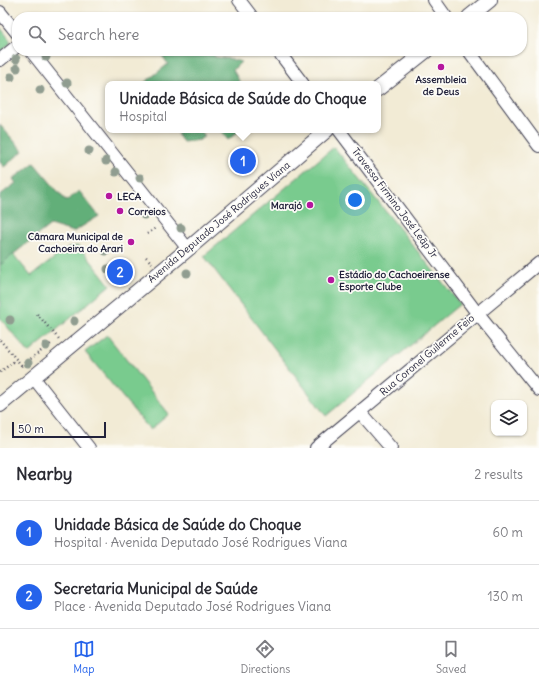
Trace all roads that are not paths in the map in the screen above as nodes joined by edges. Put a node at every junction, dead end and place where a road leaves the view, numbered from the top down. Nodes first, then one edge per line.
1 (239, 0) edge
2 (434, 0) edge
3 (490, 0) edge
4 (0, 12) edge
5 (248, 12) edge
6 (442, 12) edge
7 (475, 12) edge
8 (12, 27) edge
9 (12, 50) edge
10 (35, 56) edge
11 (282, 56) edge
12 (420, 56) edge
13 (473, 56) edge
14 (0, 60) edge
15 (301, 81) edge
16 (381, 87) edge
17 (323, 133) edge
18 (341, 133) edge
19 (539, 146) edge
20 (188, 249) junction
21 (539, 263) edge
22 (477, 313) junction
23 (34, 377) junction
24 (539, 390) edge
25 (0, 405) edge
26 (360, 412) junction
27 (89, 448) edge
28 (316, 448) edge
29 (391, 448) edge

1 - 5 street
2 - 6 street
3 - 7 street
4 - 8 street
9 - 14 street
10 - 20 street
11 - 15 street
12 - 16 street
13 - 19 street
17 - 20 street, Avenida Deputado José Rodrigues Viana
18 - 22 street, Travessa Firmino José Leãp Jr
20 - 23 street, Avenida Deputado José Rodrigues Viana
21 - 22 street, Rua Coronel Guilerme Feio
22 - 24 street, Travessa Firmino José Leãp Jr
22 - 26 street, Rua Coronel Guilerme Feio
23 - 25 street, Avenida Deputado José Rodrigues Viana
23 - 27 street
26 - 28 street, Rua Coronel Guilerme Feio
26 - 29 street

